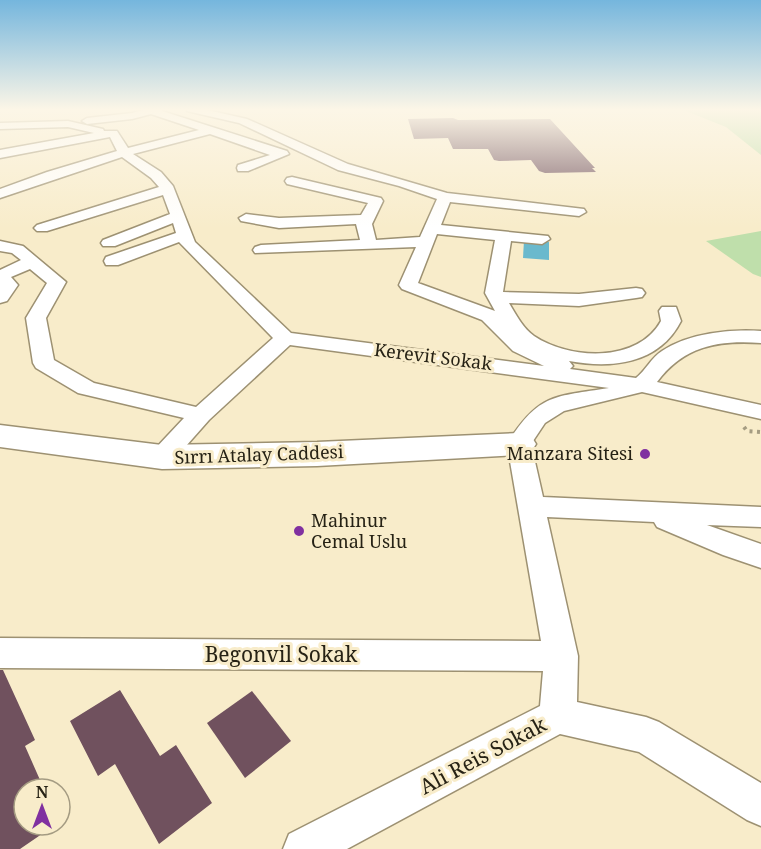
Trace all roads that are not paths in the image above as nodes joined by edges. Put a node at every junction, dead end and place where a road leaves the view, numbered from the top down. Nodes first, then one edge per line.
1 (29, 149) edge
2 (122, 149) edge
3 (145, 149) edge
4 (266, 149) edge
5 (303, 149) edge
6 (0, 154) edge
7 (125, 154) junction
8 (283, 154) junction
9 (343, 167) junction
10 (243, 168) dead end
11 (292, 182) dead end
12 (0, 194) edge
13 (444, 197) junction
14 (176, 211) junction
15 (579, 212) dead end
16 (246, 218) dead end
17 (367, 219) junction
18 (119, 223) dead end
19 (42, 228) dead end
20 (504, 235) junction
21 (429, 236) junction
22 (542, 238) dead end
23 (109, 243) dead end
24 (369, 245) junction
25 (0, 246) edge
26 (261, 250) dead end
27 (112, 261) dead end
28 (31, 262) junction
29 (0, 276) edge
30 (636, 293) dead end
31 (0, 297) edge
32 (496, 297) junction
33 (669, 311) dead end
34 (761, 337) edge
35 (285, 338) junction
36 (616, 359) junction
37 (640, 385) junction
38 (576, 387) junction
39 (761, 412) edge
40 (201, 415) junction
41 (0, 436) edge
42 (519, 444) junction
43 (162, 457) junction
44 (531, 506) junction
45 (651, 513) junction
46 (761, 517) edge
47 (761, 556) edge
48 (0, 653) edge
49 (561, 656) junction
50 (558, 716) junction
51 (761, 806) edge
52 (303, 849) edge

1 - 6 street
2 - 7 street
3 - 7 street
4 - 8 street
5 - 9 street
7 - 12 street
7 - 14 street
8 - 9 street
8 - 10 street
9 - 13 street
11 - 17 street
13 - 15 street
13 - 21 street, Kerevit Sokak
14 - 18 street
14 - 19 street
14 - 23 street
14 - 27 street
14 - 35 street
16 - 17 street
17 - 24 street
20 - 21 street
20 - 22 street
20 - 32 street
21 - 24 street
21 - 38 street, Kerevit Sokak
24 - 26 street
25 - 28 street
28 - 29 street
28 - 40 street
29 - 31 street
30 - 32 street
32 - 36 street
33 - 36 street
34 - 37 street
35 - 38 street, Kerevit Sokak
35 - 40 street
36 - 37 street
37 - 38 street
37 - 39 street
38 - 42 street
40 - 43 street
41 - 43 street, Sırrı Atalay Caddesi
42 - 43 street, Sırrı Atalay Caddesi
42 - 44 street
44 - 45 street
44 - 49 street
45 - 46 street
45 - 47 street
48 - 49 street, Begonvil Sokak
49 - 50 street
50 - 51 street, Ali Reis Sokak
50 - 52 street, Ali Reis Sokak

